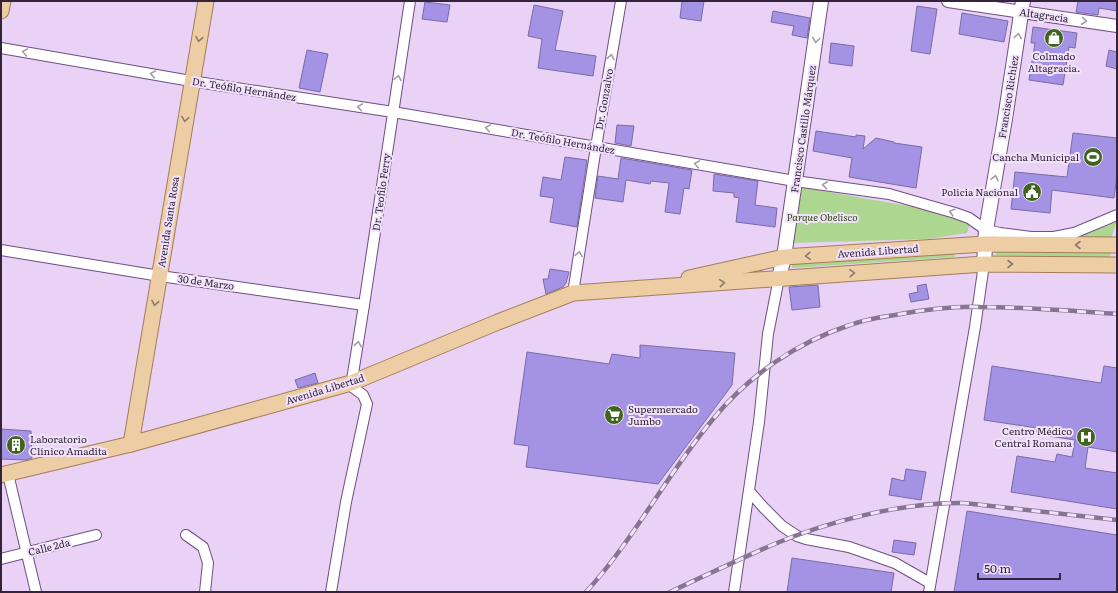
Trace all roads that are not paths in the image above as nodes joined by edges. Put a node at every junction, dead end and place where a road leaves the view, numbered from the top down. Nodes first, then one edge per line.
1 (3, 1) edge
2 (206, 1) edge
3 (410, 1) edge
4 (621, 1) edge
5 (821, 1) edge
6 (948, 1) edge
7 (1022, 7) edge
8 (1, 11) edge
9 (1117, 26) edge
10 (1, 48) edge
11 (191, 81) junction
12 (393, 112) junction
13 (596, 147) junction
14 (795, 181) junction
15 (1117, 215) edge
16 (985, 237) junction
17 (1117, 245) edge
18 (1, 250) edge
19 (784, 257) junction
20 (984, 264) junction
21 (1117, 265) edge
22 (160, 276) junction
23 (779, 278) junction
24 (642, 288) junction
25 (573, 293) junction
26 (364, 305) junction
27 (351, 383) junction
28 (131, 444) junction
29 (4, 474) edge
30 (749, 491) junction
31 (96, 535) dead end
32 (186, 535) dead end
33 (28, 552) junction
34 (1, 559) edge
35 (930, 588) edge
36 (36, 592) edge
37 (205, 592) edge
38 (331, 592) edge
39 (734, 592) edge

1 - 8 main road
2 -> 11 main road, Avenida Santa Rosa
12 -> 3 street, Dr. Teofilo Ferry
13 -> 4 street, Dr. Gonzalvo
5 -> 14 main road, Francisco Castillo Márquez
6 - 7 street, Altagracia
7 -> 9 street, Altagracia
16 -> 7 main road, Francisco Richiez
11 -> 10 street, Dr. Teófilo Hernández
12 -> 11 street, Dr. Teófilo Hernández
11 -> 22 main road, Avenida Santa Rosa
13 -> 12 street, Dr. Teófilo Hernández
12 - 26 street, Dr. Teofilo Ferry
14 -> 13 street, Dr. Teófilo Hernández
25 -> 13 street, Dr. Gonzalvo
16 -> 14 street, Dr. Teófilo Hernández
14 - 19 main road, Francisco Castillo Márquez
15 - 16 street, Dr. Teófilo Hernández
17 -> 16 main road, Avenida Libertad
16 -> 19 main road, Avenida Libertad
16 - 20 main road, Francisco Richiez
18 - 22 street, 30 de Marzo
19 - 23 main road, Francisco Castillo Márquez
19 - 24 main road, Avenida Libertad
20 -> 21 main road, Avenida Libertad
23 -> 20 main road, Avenida Libertad
20 - 35 street
22 - 26 street, 30 de Marzo
22 -> 28 main road, Avenida Santa Rosa
24 -> 23 main road, Avenida Libertad
23 - 30 street
24 - 25 main road, Avenida Libertad
25 - 27 main road, Avenida Libertad
27 -> 26 street, Dr. Teofilo Ferry
27 - 28 main road, Avenida Libertad
27 - 38 street
28 - 29 main road, Avenida Libertad
29 - 33 street
30 - 35 street
30 - 39 street
31 - 33 street, Calle 2da
32 - 37 street
33 - 34 street, Calle 2da
33 - 36 street

